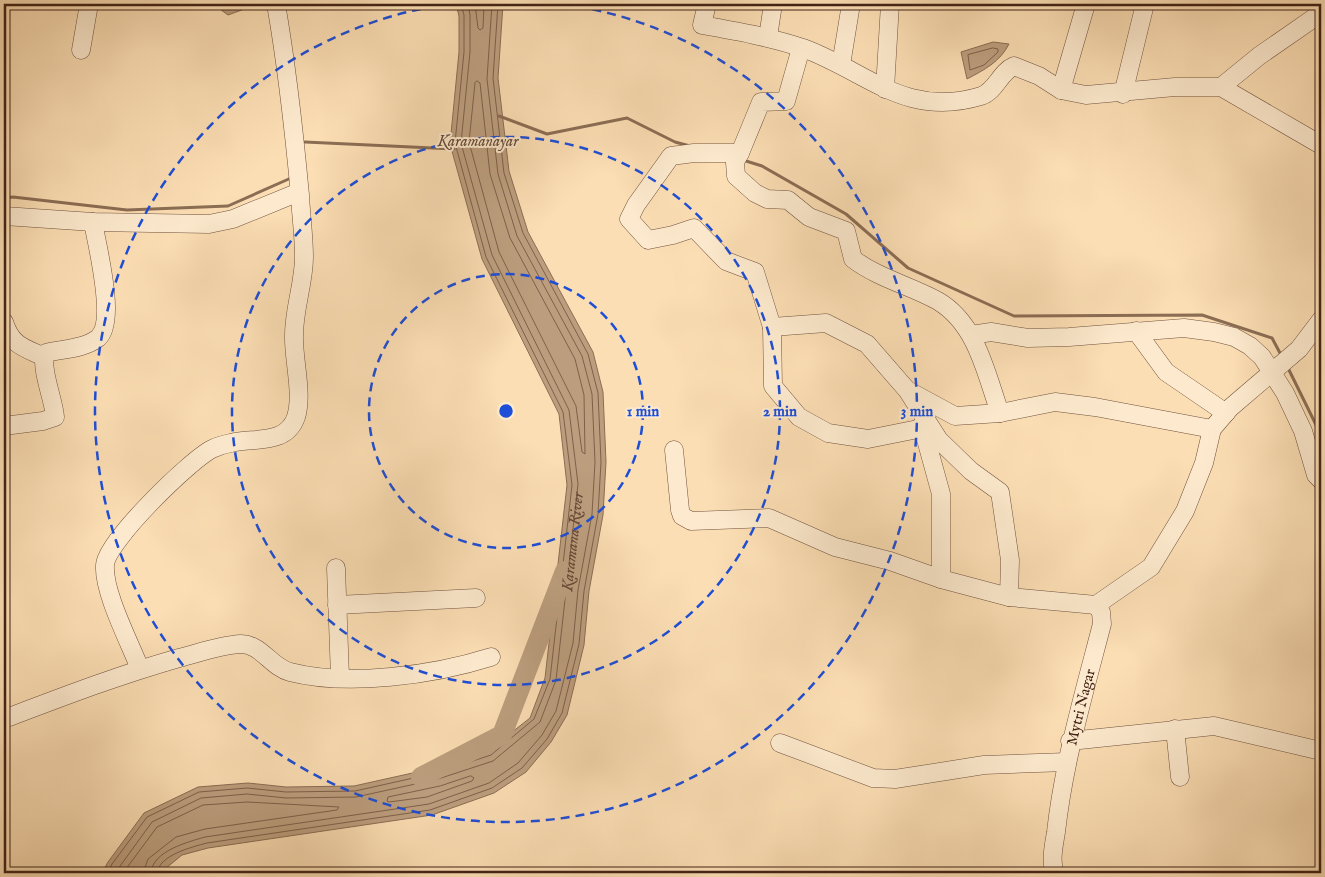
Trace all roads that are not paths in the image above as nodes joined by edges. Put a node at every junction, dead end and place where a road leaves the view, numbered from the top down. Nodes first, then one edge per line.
1 (89, 4) edge
2 (276, 4) edge
3 (707, 4) edge
4 (773, 4) edge
5 (851, 4) edge
6 (890, 4) edge
7 (1086, 4) edge
8 (1145, 4) edge
9 (1321, 13) edge
10 (768, 37) junction
11 (802, 48) junction
12 (81, 50) dead end
13 (841, 65) junction
14 (1221, 87) junction
15 (885, 89) junction
16 (1061, 90) junction
17 (1123, 94) junction
18 (1321, 145) edge
19 (740, 153) junction
20 (299, 192) junction
21 (4, 216) edge
22 (94, 222) junction
23 (1321, 320) edge
24 (4, 322) edge
25 (772, 327) junction
26 (1136, 331) junction
27 (971, 336) junction
28 (44, 357) junction
29 (1271, 373) junction
30 (907, 390) junction
31 (1000, 413) junction
32 (1226, 413) junction
33 (4, 426) edge
34 (923, 428) junction
35 (1212, 429) junction
36 (674, 450) dead end
37 (1321, 480) edge
38 (336, 568) dead end
39 (941, 579) junction
40 (1009, 597) junction
41 (476, 598) dead end
42 (337, 605) junction
43 (1096, 605) junction
44 (491, 657) dead end
45 (140, 669) junction
46 (340, 677) junction
47 (4, 719) edge
48 (1175, 730) junction
49 (1070, 741) junction
50 (780, 743) dead end
51 (1321, 750) edge
52 (1067, 762) junction
53 (1180, 777) dead end
54 (1054, 873) edge

1 - 12 street
2 - 20 street
3 - 10 street
4 - 10 street
5 - 13 street
6 - 15 street
7 - 16 street
8 - 17 street
9 - 14 street
10 - 11 street
11 - 13 street
11 - 19 street
13 - 15 street
14 - 17 street
14 - 18 street
15 - 16 street
16 - 17 street
19 - 25 street
19 - 27 street
20 - 22 street
20 - 45 street
21 - 22 street
22 - 28 street
23 - 29 street
24 - 28 street
25 - 30 street
25 - 34 street
26 - 27 street
26 - 29 street
26 - 32 street
27 - 31 street
28 - 33 street
29 - 32 street
29 - 37 street
30 - 31 street
30 - 34 street
30 - 40 street
31 - 35 street
32 - 35 street
34 - 39 street
35 - 43 street
36 - 39 street
38 - 42 street
39 - 40 street
40 - 43 street
41 - 42 street
42 - 46 street
43 - 49 street, Mytri Nagar
44 - 46 street
45 - 46 street
45 - 47 street
48 - 49 street
48 - 51 street
48 - 53 street
49 - 52 street, Mytri Nagar
50 - 52 street
52 - 54 street, Mytri Nagar

